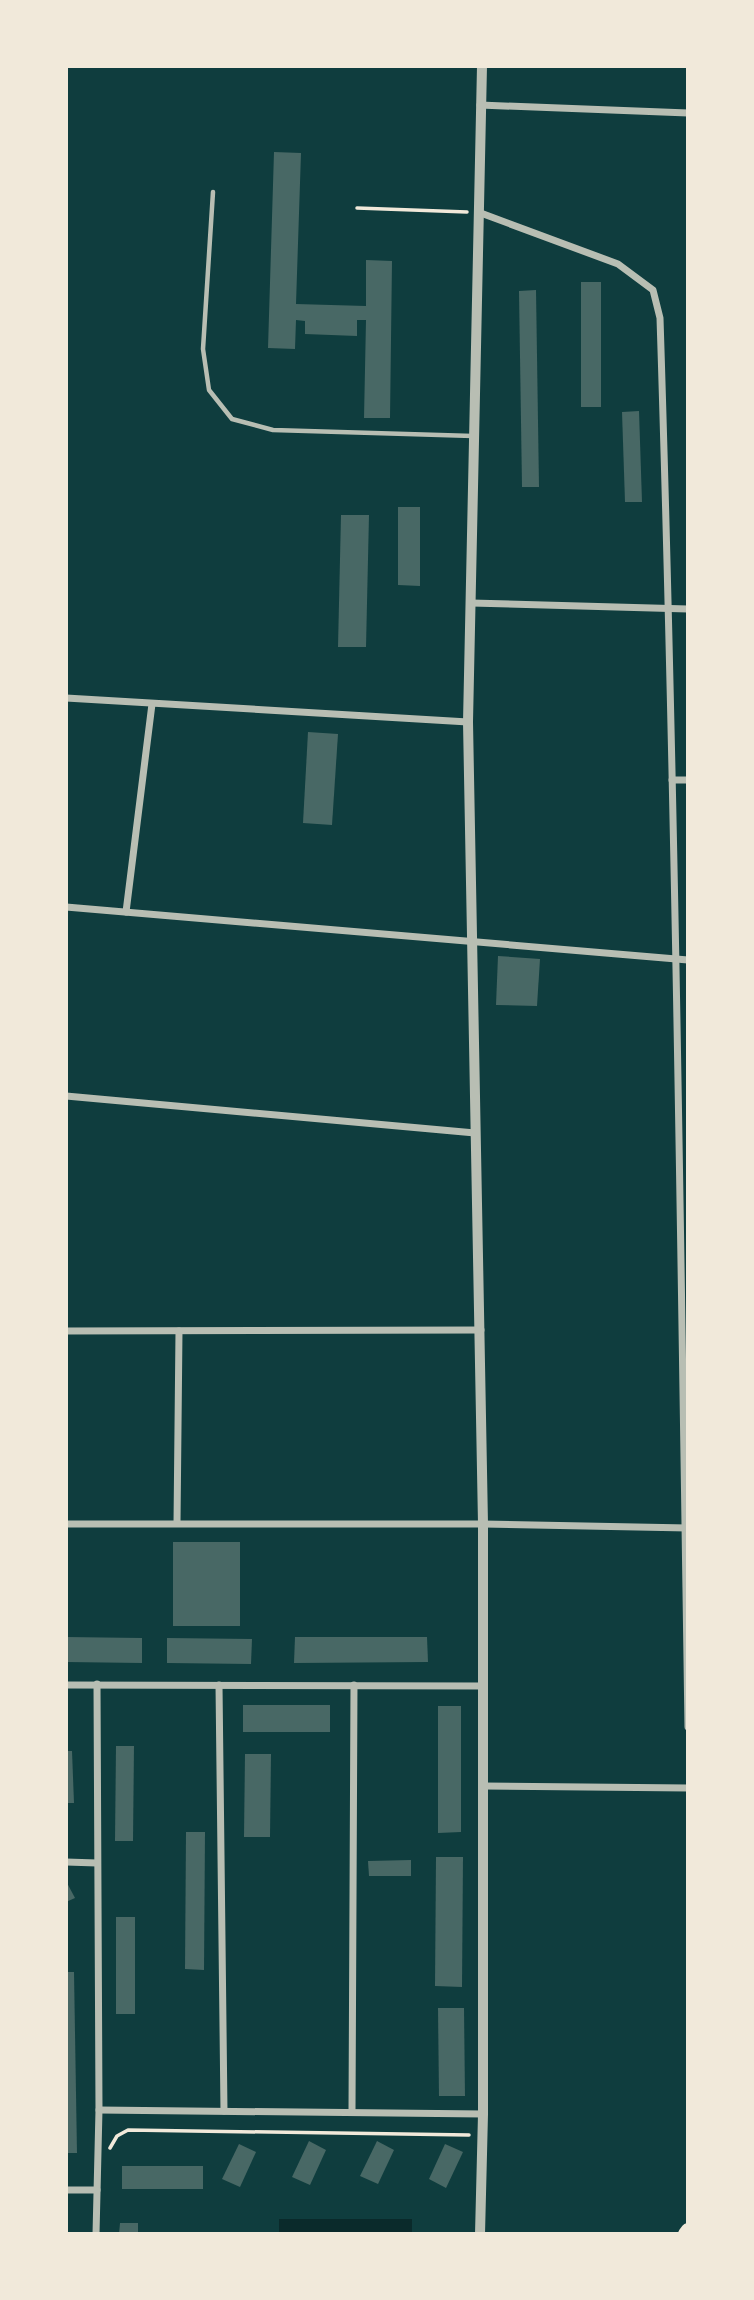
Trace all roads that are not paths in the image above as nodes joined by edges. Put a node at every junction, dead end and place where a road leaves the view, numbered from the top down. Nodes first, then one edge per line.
1 (482, 66) edge
2 (480, 105) junction
3 (688, 113) edge
4 (213, 192) dead end
5 (478, 212) junction
6 (474, 436) junction
7 (471, 603) junction
8 (688, 609) edge
9 (670, 610) junction
10 (66, 698) edge
11 (152, 704) junction
12 (468, 722) junction
13 (672, 780) junction
14 (688, 780) edge
15 (66, 907) edge
16 (126, 912) junction
17 (473, 943) junction
18 (676, 959) junction
19 (688, 960) edge
20 (66, 1096) edge
21 (475, 1133) junction
22 (481, 1330) junction
23 (66, 1331) edge
24 (179, 1331) junction
25 (66, 1524) edge
26 (177, 1524) junction
27 (483, 1524) junction
28 (686, 1528) edge
29 (687, 1655) edge
30 (97, 1684) junction
31 (66, 1685) edge
32 (219, 1685) junction
33 (354, 1685) junction
34 (483, 1686) junction
35 (688, 1727) edge
36 (484, 1786) junction
37 (688, 1788) edge
38 (66, 1862) edge
39 (97, 1863) junction
40 (99, 2110) junction
41 (224, 2111) junction
42 (352, 2111) junction
43 (484, 2114) junction
44 (66, 2190) edge
45 (97, 2190) junction
46 (96, 2234) edge
47 (480, 2234) edge

1 - 2 street
2 - 3 street
2 - 5 street
4 - 6 lane
5 - 6 street
5 - 9 street
6 - 7 street
7 - 9 street
7 - 12 street
8 - 9 street
9 - 13 street
10 - 11 street
11 - 12 street
11 - 16 street
12 - 17 street
13 - 14 street
13 - 18 street
15 - 16 street
16 - 17 street
17 - 18 street
17 - 21 street
18 - 19 street
18 - 28 street
20 - 21 street
21 - 22 street
22 - 24 street
22 - 27 street
23 - 24 street
24 - 26 street
25 - 26 street
26 - 27 street
27 - 28 street
27 - 34 street
28 - 29 street
29 - 35 street
30 - 31 street
30 - 32 street
30 - 39 street
32 - 33 street
32 - 41 street
33 - 34 street
33 - 42 street
34 - 36 street
36 - 37 street
36 - 43 street
38 - 39 street
39 - 40 street
40 - 41 street
40 - 45 street
41 - 42 street
42 - 43 street
43 - 47 street
44 - 45 street
45 - 46 street

